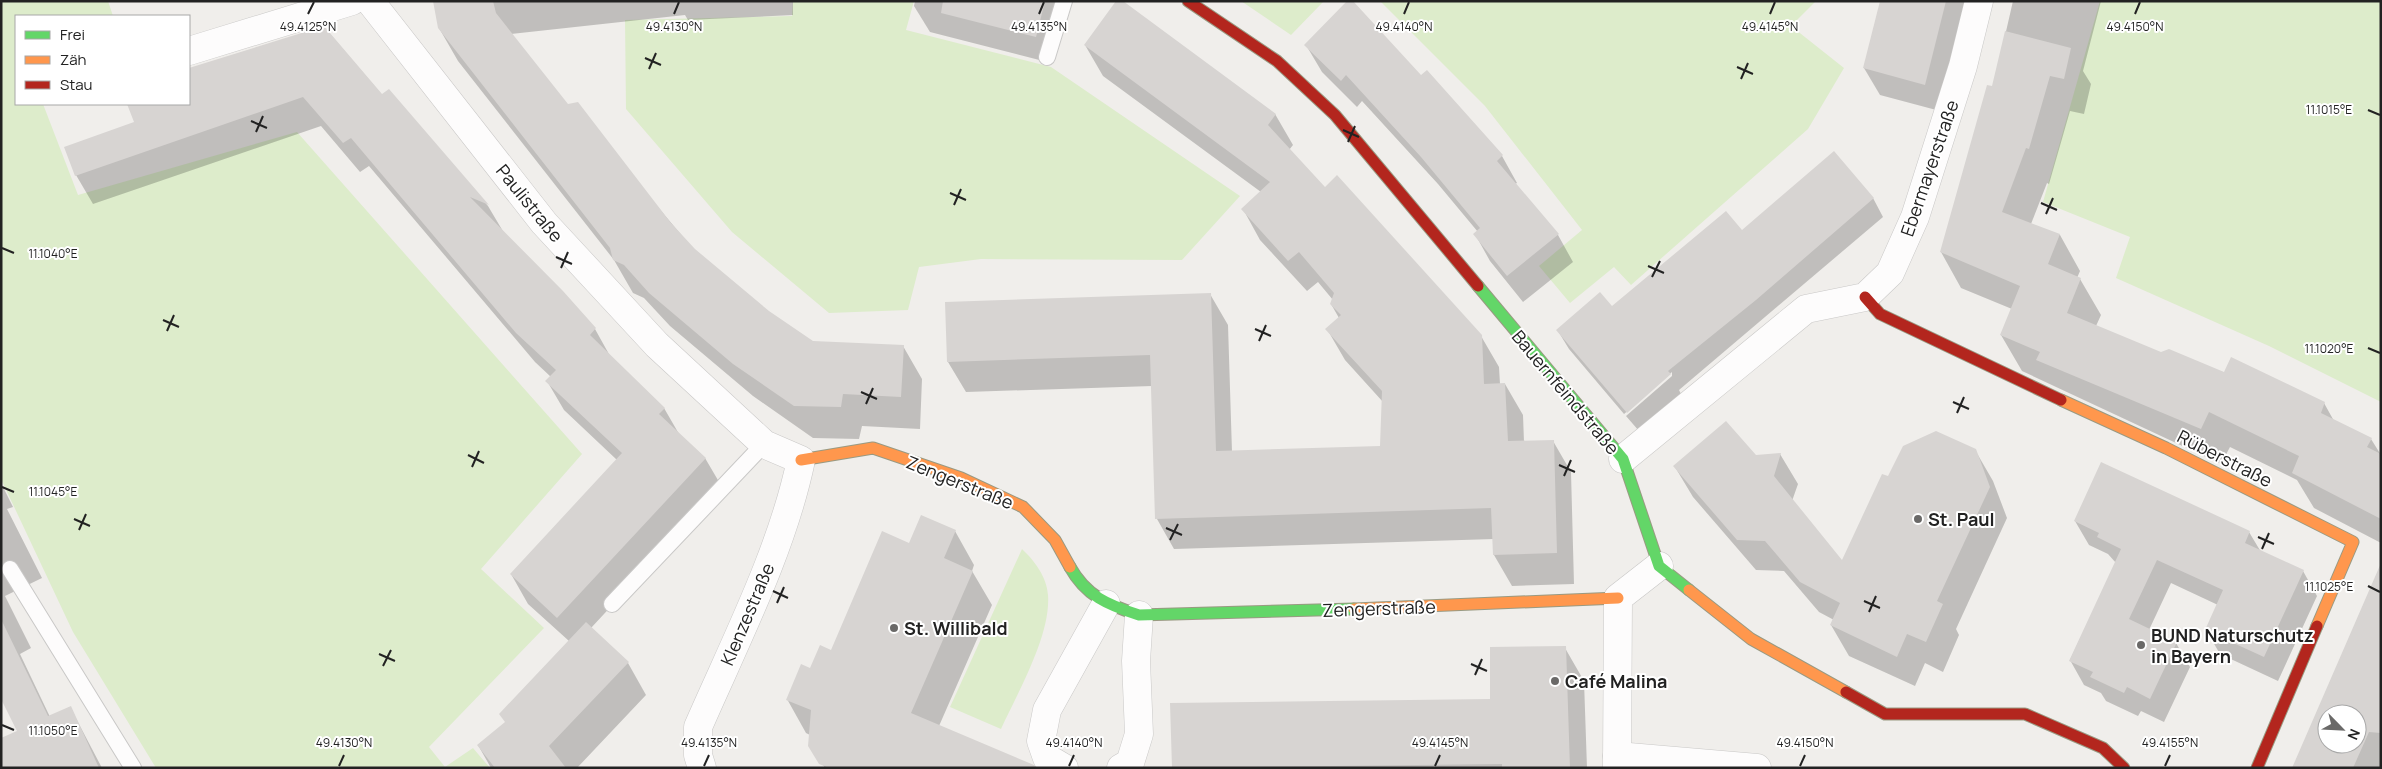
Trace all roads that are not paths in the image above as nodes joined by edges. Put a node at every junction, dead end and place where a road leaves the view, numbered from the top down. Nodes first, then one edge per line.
1 (352, 1) edge
2 (370, 1) edge
3 (1064, 1) edge
4 (1188, 1) edge
5 (1979, 1) edge
6 (190, 51) edge
7 (1047, 56) dead end
8 (1865, 297) junction
9 (764, 444) junction
10 (1623, 459) junction
11 (801, 460) junction
12 (1659, 566) junction
13 (10, 569) dead end
14 (1618, 598) junction
15 (612, 604) dead end
16 (1106, 604) junction
17 (1139, 615) junction
18 (1617, 762) edge
19 (133, 768) edge
20 (702, 768) edge
21 (1064, 768) edge
22 (1121, 768) edge
23 (1757, 768) edge
24 (2124, 768) edge
25 (2257, 768) edge

1 - 6 street
2 - 9 street, Paulistraße
3 - 7 lane
4 - 10 street, Bauernfeindstraße
5 - 8 street, Ebermayerstraße
8 - 10 street
8 - 25 street, Rüberstraße
9 - 11 street, Paulistraße
9 - 15 lane
10 - 12 street, Bauernfeindstraße
11 - 16 street, Zengerstraße
11 - 20 street, Klenzestraße
12 - 14 street
12 - 24 street
13 - 19 lane
14 - 17 street, Zengerstraße
14 - 18 street
16 - 17 street, Zengerstraße
16 - 21 street
17 - 22 street
18 - 23 street

